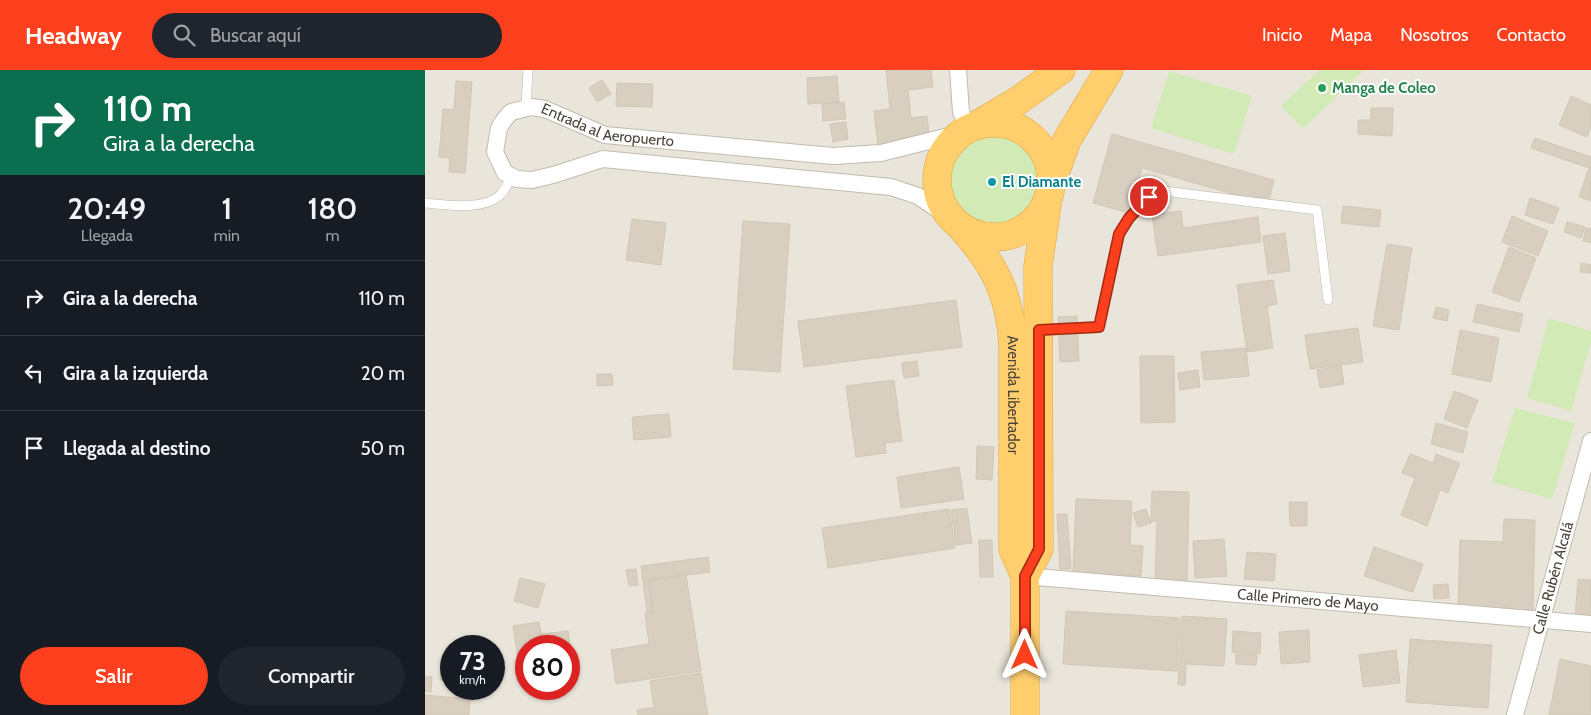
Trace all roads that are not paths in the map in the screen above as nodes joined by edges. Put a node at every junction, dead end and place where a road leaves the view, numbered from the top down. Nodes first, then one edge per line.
1 (528, 70) edge
2 (958, 70) edge
3 (1061, 70) edge
4 (1109, 70) edge
5 (526, 108) junction
6 (969, 130) junction
7 (512, 177) junction
8 (1049, 193) junction
9 (425, 203) edge
10 (957, 223) junction
11 (1328, 300) dead end
12 (1025, 330) junction
13 (1591, 441) edge
14 (1025, 576) junction
15 (1541, 620) junction
16 (1591, 624) edge
17 (1025, 715) edge
18 (1515, 715) edge

1 - 5 lane
2 - 6 street
3 - 6 highway
4 - 8 highway, Avenida Libertador
5 - 6 street, Entrada al Aeropuerto
5 - 7 street, Entrada al Aeropuerto
6 - 8 highway
6 - 10 highway
7 - 9 lane
7 - 10 street, Entrada al Aeropuerto
8 - 10 highway
8 - 12 highway, Avenida Libertador
10 - 12 highway, Avenida Libertador
11 - 12 lane
12 - 14 highway, Avenida Libertador
13 - 15 street, Calle Rubén Alcalá
14 - 15 street, Calle Primero de Mayo
14 - 17 highway, Avenida Libertador
15 - 16 street, Calle Primero de Mayo
15 - 18 street, Calle Rubén Alcalá

